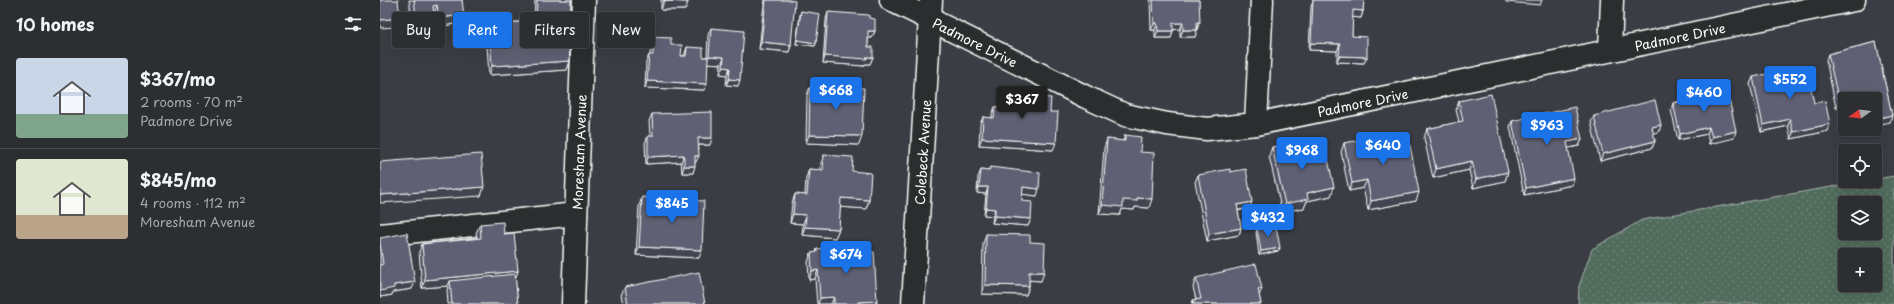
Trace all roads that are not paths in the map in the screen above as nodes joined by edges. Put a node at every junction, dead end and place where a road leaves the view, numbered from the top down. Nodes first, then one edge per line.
1 (584, 0) edge
2 (891, 0) edge
3 (1262, 0) edge
4 (1612, 0) edge
5 (1854, 0) edge
6 (931, 10) edge
7 (1610, 50) junction
8 (1256, 124) junction
9 (576, 214) junction
10 (380, 235) edge
11 (573, 304) edge
12 (913, 304) edge

1 - 9 street, Moresham Avenue
2 - 6 street, Padmore Drive
3 - 8 street
4 - 7 street
5 - 7 street, Padmore Drive
6 - 8 street, Padmore Drive
6 - 12 street, Colebeck Avenue
7 - 8 street, Padmore Drive
9 - 10 street
9 - 11 street, Moresham Avenue

